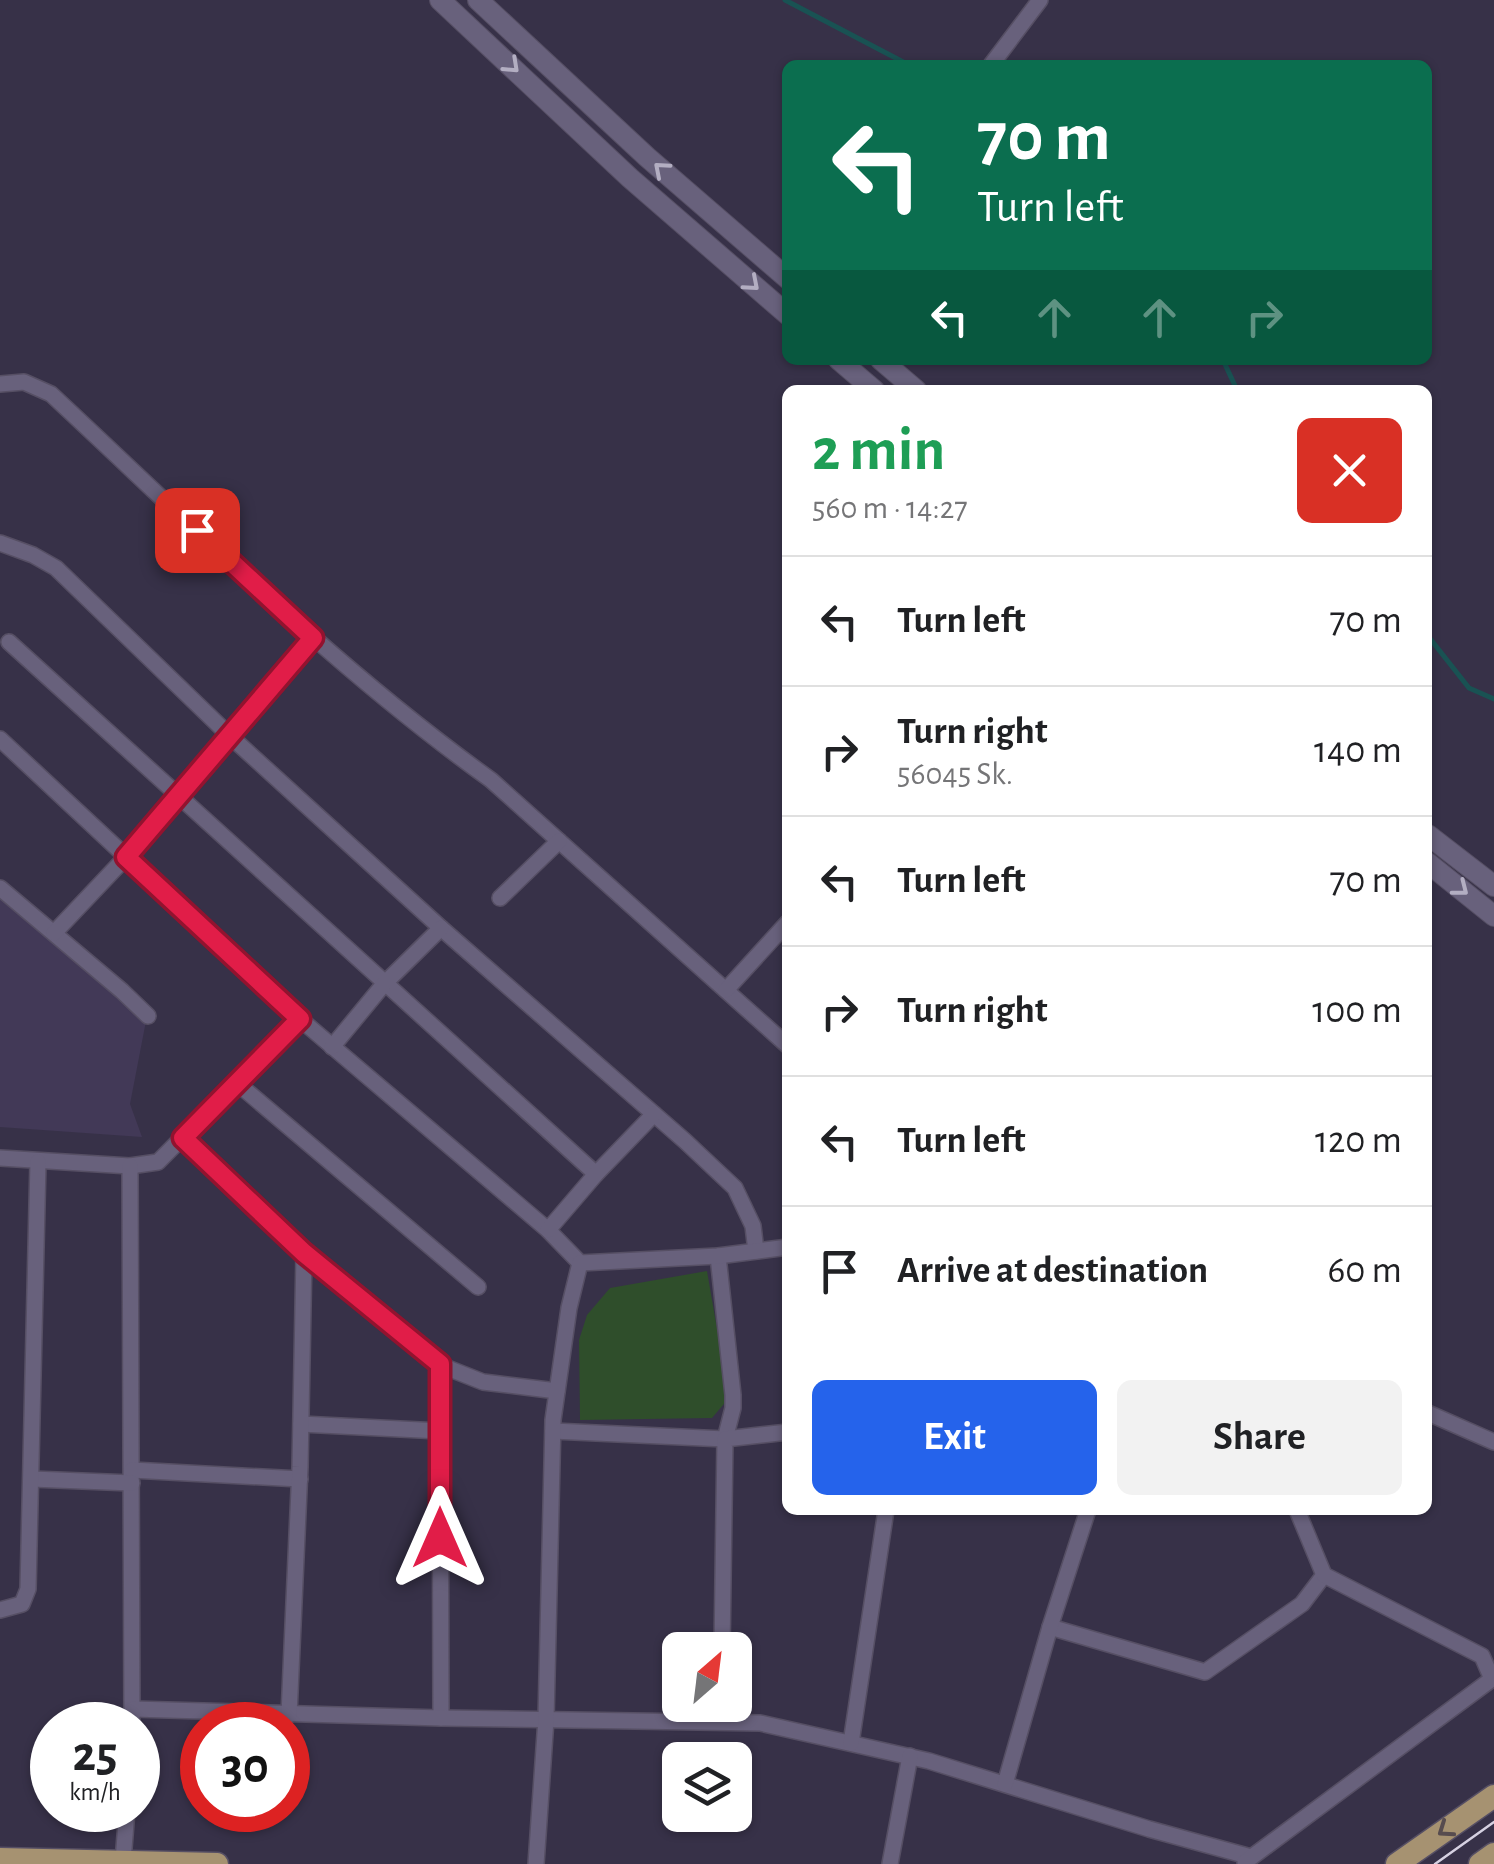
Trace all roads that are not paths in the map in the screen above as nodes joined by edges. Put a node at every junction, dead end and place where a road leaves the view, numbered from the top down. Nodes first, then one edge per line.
1 (440, 0) edge
2 (478, 0) edge
3 (1040, 0) edge
4 (995, 60) edge
5 (782, 274) edge
6 (782, 310) edge
7 (845, 365) edge
8 (887, 365) edge
9 (0, 384) edge
10 (868, 385) edge
11 (910, 385) edge
12 (1, 538) edge
13 (313, 638) junction
14 (9, 642) dead end
15 (230, 736) junction
16 (0, 739) edge
17 (177, 795) junction
18 (1432, 837) edge
19 (559, 841) junction
20 (126, 857) junction
21 (1432, 867) edge
22 (1494, 886) edge
23 (0, 888) edge
24 (500, 898) dead end
25 (1494, 916) edge
26 (441, 928) junction
27 (782, 929) edge
28 (54, 933) junction
29 (384, 984) junction
30 (726, 990) junction
31 (148, 1016) dead end
32 (300, 1019) junction
33 (782, 1041) edge
34 (332, 1047) junction
35 (237, 1083) junction
36 (654, 1114) junction
37 (183, 1138) junction
38 (0, 1158) edge
39 (38, 1162) junction
40 (130, 1166) junction
41 (596, 1174) junction
42 (548, 1230) junction
43 (782, 1248) edge
44 (756, 1250) junction
45 (304, 1253) junction
46 (718, 1256) junction
47 (580, 1263) junction
48 (478, 1287) dead end
49 (440, 1364) junction
50 (558, 1391) junction
51 (1432, 1414) edge
52 (301, 1424) junction
53 (440, 1430) junction
54 (553, 1431) junction
55 (782, 1433) edge
56 (725, 1438) junction
57 (1494, 1442) edge
58 (132, 1477) junction
59 (32, 1479) junction
60 (300, 1480) junction
61 (885, 1515) edge
62 (1086, 1515) edge
63 (1299, 1515) edge
64 (1324, 1575) junction
65 (0, 1610) edge
66 (1050, 1627) junction
67 (722, 1632) edge
68 (132, 1702) edge
69 (290, 1702) edge
70 (310, 1715) edge
71 (441, 1718) junction
72 (546, 1719) junction
73 (721, 1723) joint
74 (850, 1743) junction
75 (910, 1756) junction
76 (1005, 1784) junction
77 (1494, 1796) edge
78 (126, 1832) edge
79 (1494, 1854) edge
80 (0, 1859) edge
81 (1246, 1860) edge
82 (124, 1862) junction
83 (217, 1864) edge
84 (536, 1864) edge
85 (890, 1864) edge
86 (1397, 1864) edge
87 (1480, 1864) edge

1 -> 6 main road
5 -> 2 main road
3 - 4 street
7 - 10 main road
8 - 11 main road
9 - 13 street
12 - 15 street
13 - 15 street
13 - 19 street
14 - 17 street
15 - 17 street
15 - 26 street
16 - 20 street
17 - 20 street
17 - 29 street
18 - 22 main road
19 - 24 street
19 - 30 street
20 - 28 street
20 - 32 street
21 -> 25 main road
23 - 28 street
26 - 29 street
26 - 36 street
27 - 30 street
28 - 31 street
29 - 34 street
29 - 41 street
30 - 33 street
32 - 34 street
32 - 35 street
34 - 42 street
35 - 37 street
35 - 48 street
36 - 41 street
36 - 44 street
37 - 40 street
37 - 45 street
38 - 39 street
39 - 40 street
39 - 59 street
40 - 58 street
41 - 42 street
42 - 47 street
43 - 44 street
44 - 46 street
45 - 49 street
45 - 52 street
46 - 47 street
46 - 56 street
47 - 50 street
49 - 50 street
49 - 53 street
50 - 54 street
51 - 57 street
52 - 53 street
52 - 60 street
53 - 71 street
54 - 56 street
54 - 72 street
55 - 56 street
56 - 67 street
58 - 59 street
58 - 60 street
58 - 68 street
59 - 65 street
60 - 69 street
61 - 74 street
62 - 66 street
63 - 64 street
64 - 66 street
64 - 81 street
66 - 76 street
70 - 71 street
71 - 72 street
72 - 73 street
72 - 84 street
73 - 74 street
74 - 75 street
75 - 76 street
75 - 85 street
76 - 81 street
77 -> 86 main road
78 - 82 street
79 - 87 main road
80 - 82 main road
82 - 83 main road

